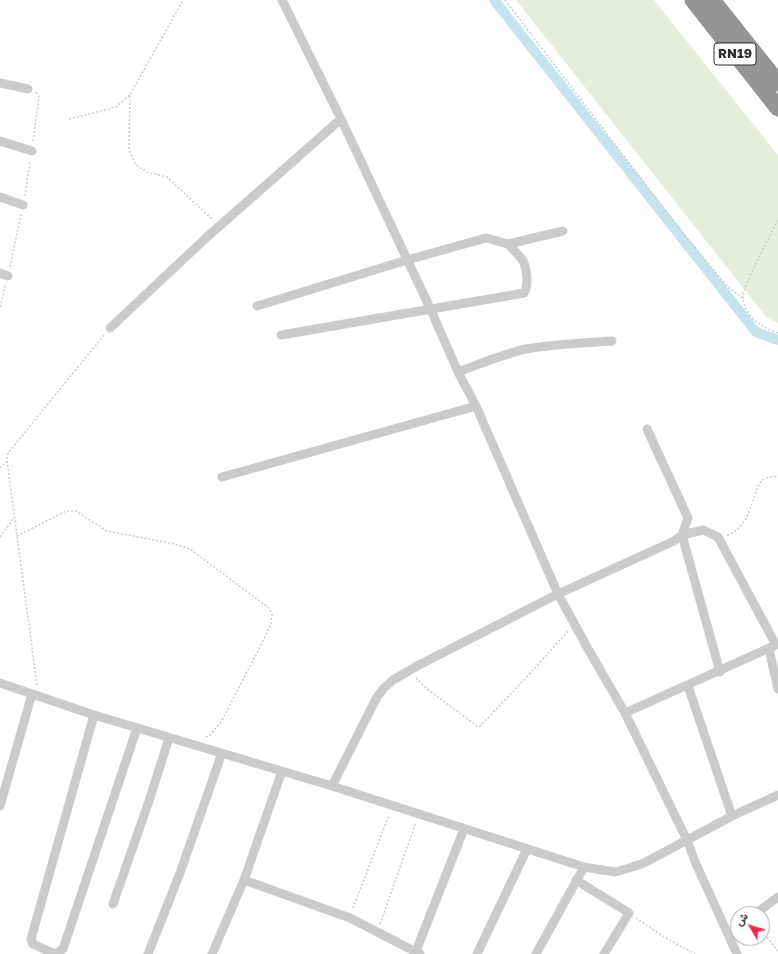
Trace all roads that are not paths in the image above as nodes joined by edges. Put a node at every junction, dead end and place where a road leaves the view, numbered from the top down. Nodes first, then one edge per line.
1 (282, 0) edge
2 (693, 0) edge
3 (712, 0) edge
4 (766, 70) edge
5 (0, 83) edge
6 (778, 83) edge
7 (28, 89) dead end
8 (778, 108) edge
9 (341, 119) junction
10 (0, 141) edge
11 (32, 150) dead end
12 (0, 197) edge
13 (23, 205) dead end
14 (563, 231) dead end
15 (508, 244) junction
16 (406, 260) junction
17 (257, 306) dead end
18 (430, 308) junction
19 (110, 328) road end
20 (281, 335) dead end
21 (612, 342) dead end
22 (458, 372) junction
23 (476, 406) junction
24 (647, 429) dead end
25 (222, 477) dead end
26 (682, 535) junction
27 (558, 594) junction
28 (774, 646) edge
29 (720, 672) junction
30 (0, 682) edge
31 (688, 686) junction
32 (778, 689) edge
33 (35, 695) junction
34 (625, 713) junction
35 (94, 716) junction
36 (137, 728) junction
37 (169, 738) junction
38 (222, 753) junction
39 (282, 771) junction
40 (332, 786) junction
41 (778, 795) edge
42 (0, 806) edge
43 (732, 816) junction
44 (464, 829) junction
45 (687, 840) junction
46 (528, 849) junction
47 (584, 867) junction
48 (244, 880) junction
49 (576, 880) junction
50 (778, 897) edge
51 (113, 904) dead end
52 (766, 906) edge
53 (728, 934) joint
54 (418, 953) edge
55 (148, 954) edge
56 (212, 954) edge
57 (477, 954) edge
58 (536, 954) edge
59 (604, 954) edge
60 (737, 954) edge

1 - 9 street
2 - 4 highway, RN19
3 - 4 highway, RN19
4 - 6 highway, RN19
4 - 8 highway, RN19
5 - 7 street
9 - 16 street
9 - 19 street
10 - 11 street
12 - 13 street
14 - 15 street
15 - 16 street
15 - 18 street
16 - 17 street
16 - 18 street
18 - 20 street
18 - 22 street
21 - 22 street
22 - 23 street
23 - 25 street
23 - 27 street
24 - 26 street
26 - 27 street
26 - 28 street
26 - 29 street
27 - 34 street
27 - 40 street
28 - 29 street
28 - 32 street
29 - 31 street
30 - 33 street
31 - 34 street
31 - 43 street
33 - 35 street
33 - 42 street
34 - 45 street
35 - 36 street
35 - 36 street
36 - 37 street
37 - 38 street
37 - 51 street
38 - 39 street
38 - 55 street
39 - 40 street
39 - 48 street
40 - 44 street
41 - 43 street
43 - 45 street
44 - 46 street
44 - 54 street
45 - 47 street
45 - 53 street
46 - 47 street
46 - 57 street
47 - 49 street
48 - 54 street
48 - 56 street
49 - 58 street
49 - 59 street
50 - 52 street
53 - 60 street

